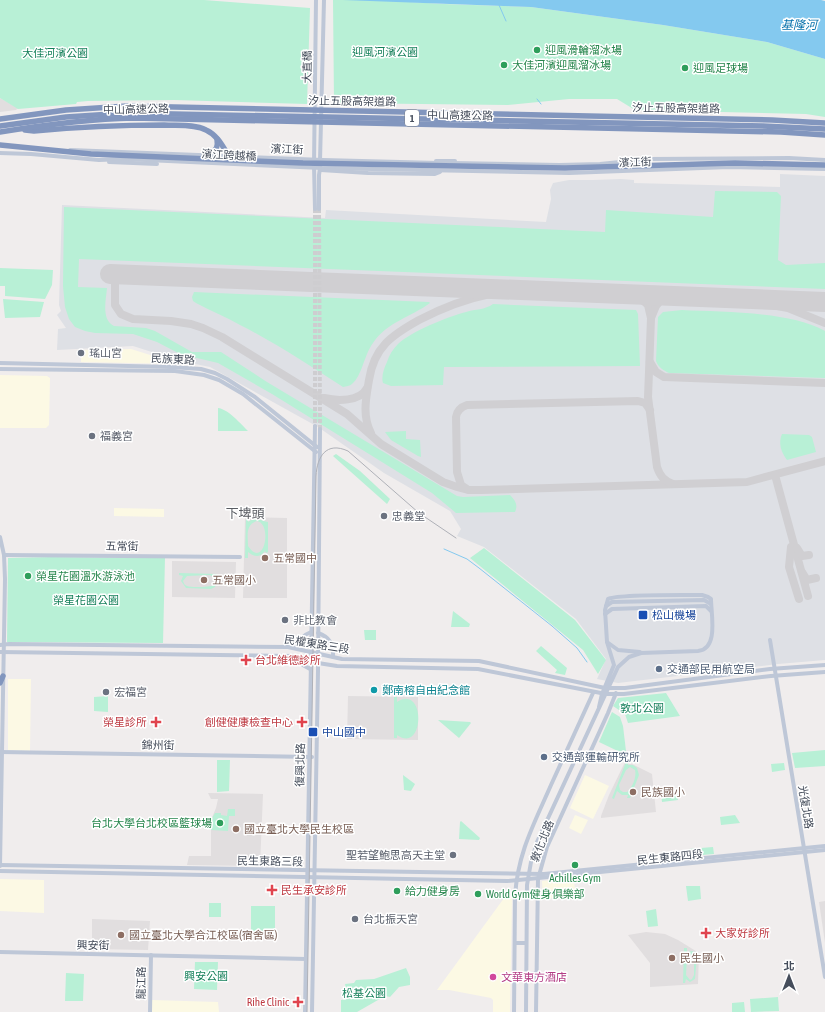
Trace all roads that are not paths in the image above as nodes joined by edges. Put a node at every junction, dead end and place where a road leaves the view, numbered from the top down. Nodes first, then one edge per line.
1 (316, 0) edge
2 (324, 0) edge
3 (0, 119) edge
4 (825, 123) edge
5 (0, 126) edge
6 (20, 129) junction
7 (825, 129) edge
8 (0, 132) edge
9 (825, 135) edge
10 (217, 138) junction
11 (0, 146) edge
12 (109, 151) junction
13 (0, 153) edge
14 (211, 153) junction
15 (228, 155) junction
16 (314, 159) junction
17 (320, 159) junction
18 (99, 160) junction
19 (124, 160) joint
20 (632, 160) junction
21 (825, 160) edge
22 (466, 163) junction
23 (825, 165) edge
24 (234, 166) junction
25 (825, 169) edge
26 (314, 170) junction
27 (320, 170) junction
28 (430, 171) joint
29 (445, 171) junction
30 (632, 172) junction
31 (0, 363) edge
32 (0, 369) edge
33 (315, 426) tunnel mouth
34 (320, 429) tunnel mouth
35 (315, 445) junction
36 (320, 451) junction
37 (315, 452) junction
38 (0, 537) edge
39 (4, 554) junction
40 (240, 557) dead end
41 (711, 611) junction
42 (605, 614) junction
43 (311, 632) junction
44 (318, 633) junction
45 (770, 640) dead end
46 (607, 642) junction
47 (2, 645) edge
48 (296, 648) junction
49 (2, 652) edge
50 (311, 652) junction
51 (647, 652) junction
52 (318, 654) junction
53 (297, 657) junction
54 (332, 657) junction
55 (311, 661) junction
56 (318, 663) junction
57 (825, 666) edge
58 (310, 669) junction
59 (775, 669) junction
60 (825, 672) edge
61 (776, 675) junction
62 (3, 676) junction
63 (0, 683) edge
64 (607, 688) junction
65 (617, 688) junction
66 (593, 692) junction
67 (604, 694) junction
68 (615, 694) junction
69 (1, 752) edge
70 (309, 757) junction
71 (316, 757) junction
72 (825, 846) edge
73 (804, 850) junction
74 (825, 850) edge
75 (0, 865) edge
76 (308, 870) junction
77 (314, 870) junction
78 (0, 871) edge
79 (517, 874) junction
80 (529, 874) junction
81 (539, 874) junction
82 (307, 878) junction
83 (314, 878) junction
84 (538, 879) junction
85 (528, 880) junction
86 (516, 881) junction
87 (515, 943) junction
88 (526, 943) junction
89 (0, 952) edge
90 (151, 955) junction
91 (306, 959) junction
92 (537, 973) junction
93 (526, 974) junction
94 (825, 977) edge
95 (150, 1012) edge
96 (305, 1012) edge
97 (312, 1012) edge
98 (514, 1012) edge
99 (526, 1012) edge
100 (536, 1012) edge

1 - 16 main road, 大直橋
2 - 17 main road, 大直橋
3 - 4 highway, 汐止五股高架道路 / 1
5 - 7 highway, 中山高速公路 / 1
6 - 8 highway, 中山高速公路 / 1
6 - 9 highway, 中山高速公路 / 1
6 - 10 highway
10 - 14 highway
10 - 15 highway
11 - 12 main road, 濱江街
11 - 23 highway
12 - 14 main road, 濱江街
12 - 22 main road, 濱江街
13 - 18 main road, 濱江街
14 - 15 main road, 濱江街
15 - 16 main road, 濱江街
15 - 24 main road
16 - 17 main road, 濱江街
16 - 26 main road, 大直橋
17 - 22 main road, 濱江街
17 - 27 main road, 大直橋
18 - 19 main road, 濱江街
18 - 24 main road, 濱江街
19 - 28 main road, 濱江跨越橋
20 - 21 main road, 濱江街
20 - 22 main road, 濱江街
20 - 30 main road
24 - 26 main road, 濱江街
25 - 30 main road, 濱江街
26 - 27 main road, 濱江街
26 - 27 main road, 大直橋
27 - 29 main road, 濱江街
28 - 29 main road, 濱江街
29 - 30 main road, 濱江街
31 - 35 main road, 民族東路
32 - 37 main road, 民族東路
33 - 35 main road, 復興北路
34 - 36 main road, 復興北路
35 - 36 main road, 民族東路
35 - 37 main road, 復興北路
36 - 37 main road
36 - 44 main road, 復興北路
37 - 43 main road, 復興北路
38 - 39 main road
39 - 40 main road, 五常街
39 - 47 main road
41 - 42 main road
41 - 42 main road, 敦化北路
41 - 51 main road, 敦化北路
42 - 46 main road, 敦化北路
43 - 48 main road
43 - 50 main road, 復興北路
44 - 52 main road, 復興北路
44 - 54 main road
45 - 59 main road, 光復北路
46 - 51 main road, 敦化北路
46 - 64 main road, 敦化北路
47 - 48 main road, 民權東路三段
47 - 49 main road
48 - 50 main road, 民權東路三段
49 - 53 main road, 民權東路三段
49 - 62 main road
50 - 52 main road, 民權東路三段
50 - 55 main road, 復興北路
51 - 64 main road, 敦化北路
52 - 54 main road, 民權東路三段
52 - 56 main road, 復興北路
53 - 55 main road, 民權東路三段
53 - 58 main road
54 - 64 main road, 民權東路三段
55 - 56 main road, 民權東路三段
55 - 58 main road, 復興北路
56 - 66 main road, 民權東路三段
56 - 71 main road, 復興北路
57 - 59 main road, 民權東路三段
58 - 70 main road, 復興北路
59 - 61 main road, 光復北路
59 - 65 main road, 民權東路三段
60 - 61 main road, 民權東路三段
61 - 68 main road, 民權東路三段
61 - 73 main road, 光復北路
62 - 63 highway
62 - 69 main road
64 - 65 main road, 民權東路三段
64 - 67 main road, 敦化北路
65 - 68 main road, 敦化北路
66 - 67 main road, 民權東路三段
66 - 79 main road, 敦化北路
67 - 68 main road, 民權東路三段
67 - 80 main road, 敦化北路
68 - 81 main road, 敦化北路
69 - 70 main road, 錦州街
69 - 75 main road
70 - 71 main road, 錦州街
70 - 76 main road, 復興北路
71 - 77 main road, 復興北路
72 - 73 main road
73 - 74 main road
73 - 81 main road, 民生東路四段
73 - 84 main road, 民生東路四段
73 - 94 main road, 光復北路
75 - 76 main road, 民生東路三段
76 - 77 main road, 民生東路三段
76 - 82 main road, 復興北路
77 - 79 main road, 民生東路三段
77 - 83 main road, 復興北路
78 - 82 main road, 民生東路三段
79 - 80 main road, 民生東路三段
79 - 86 main road, 敦化北路
80 - 81 main road, 民生東路三段
80 - 85 main road, 敦化北路
81 - 84 main road, 敦化北路
82 - 83 main road, 民生東路三段
82 - 91 main road, 復興北路
83 - 86 main road, 民生東路三段
83 - 97 main road, 復興北路
84 - 85 main road, 民生東路三段
84 - 92 main road, 敦化北路
85 - 86 main road, 民生東路三段
85 - 88 main road, 敦化北路
86 - 87 main road, 敦化北路
87 - 88 main road
87 - 98 main road, 敦化北路
88 - 93 main road, 敦化北路
89 - 90 main road, 興安街
90 - 91 main road, 興安街
90 - 95 main road, 龍江路
91 - 96 main road, 復興北路
92 - 93 main road
92 - 100 main road, 敦化北路
93 - 99 main road, 敦化北路

